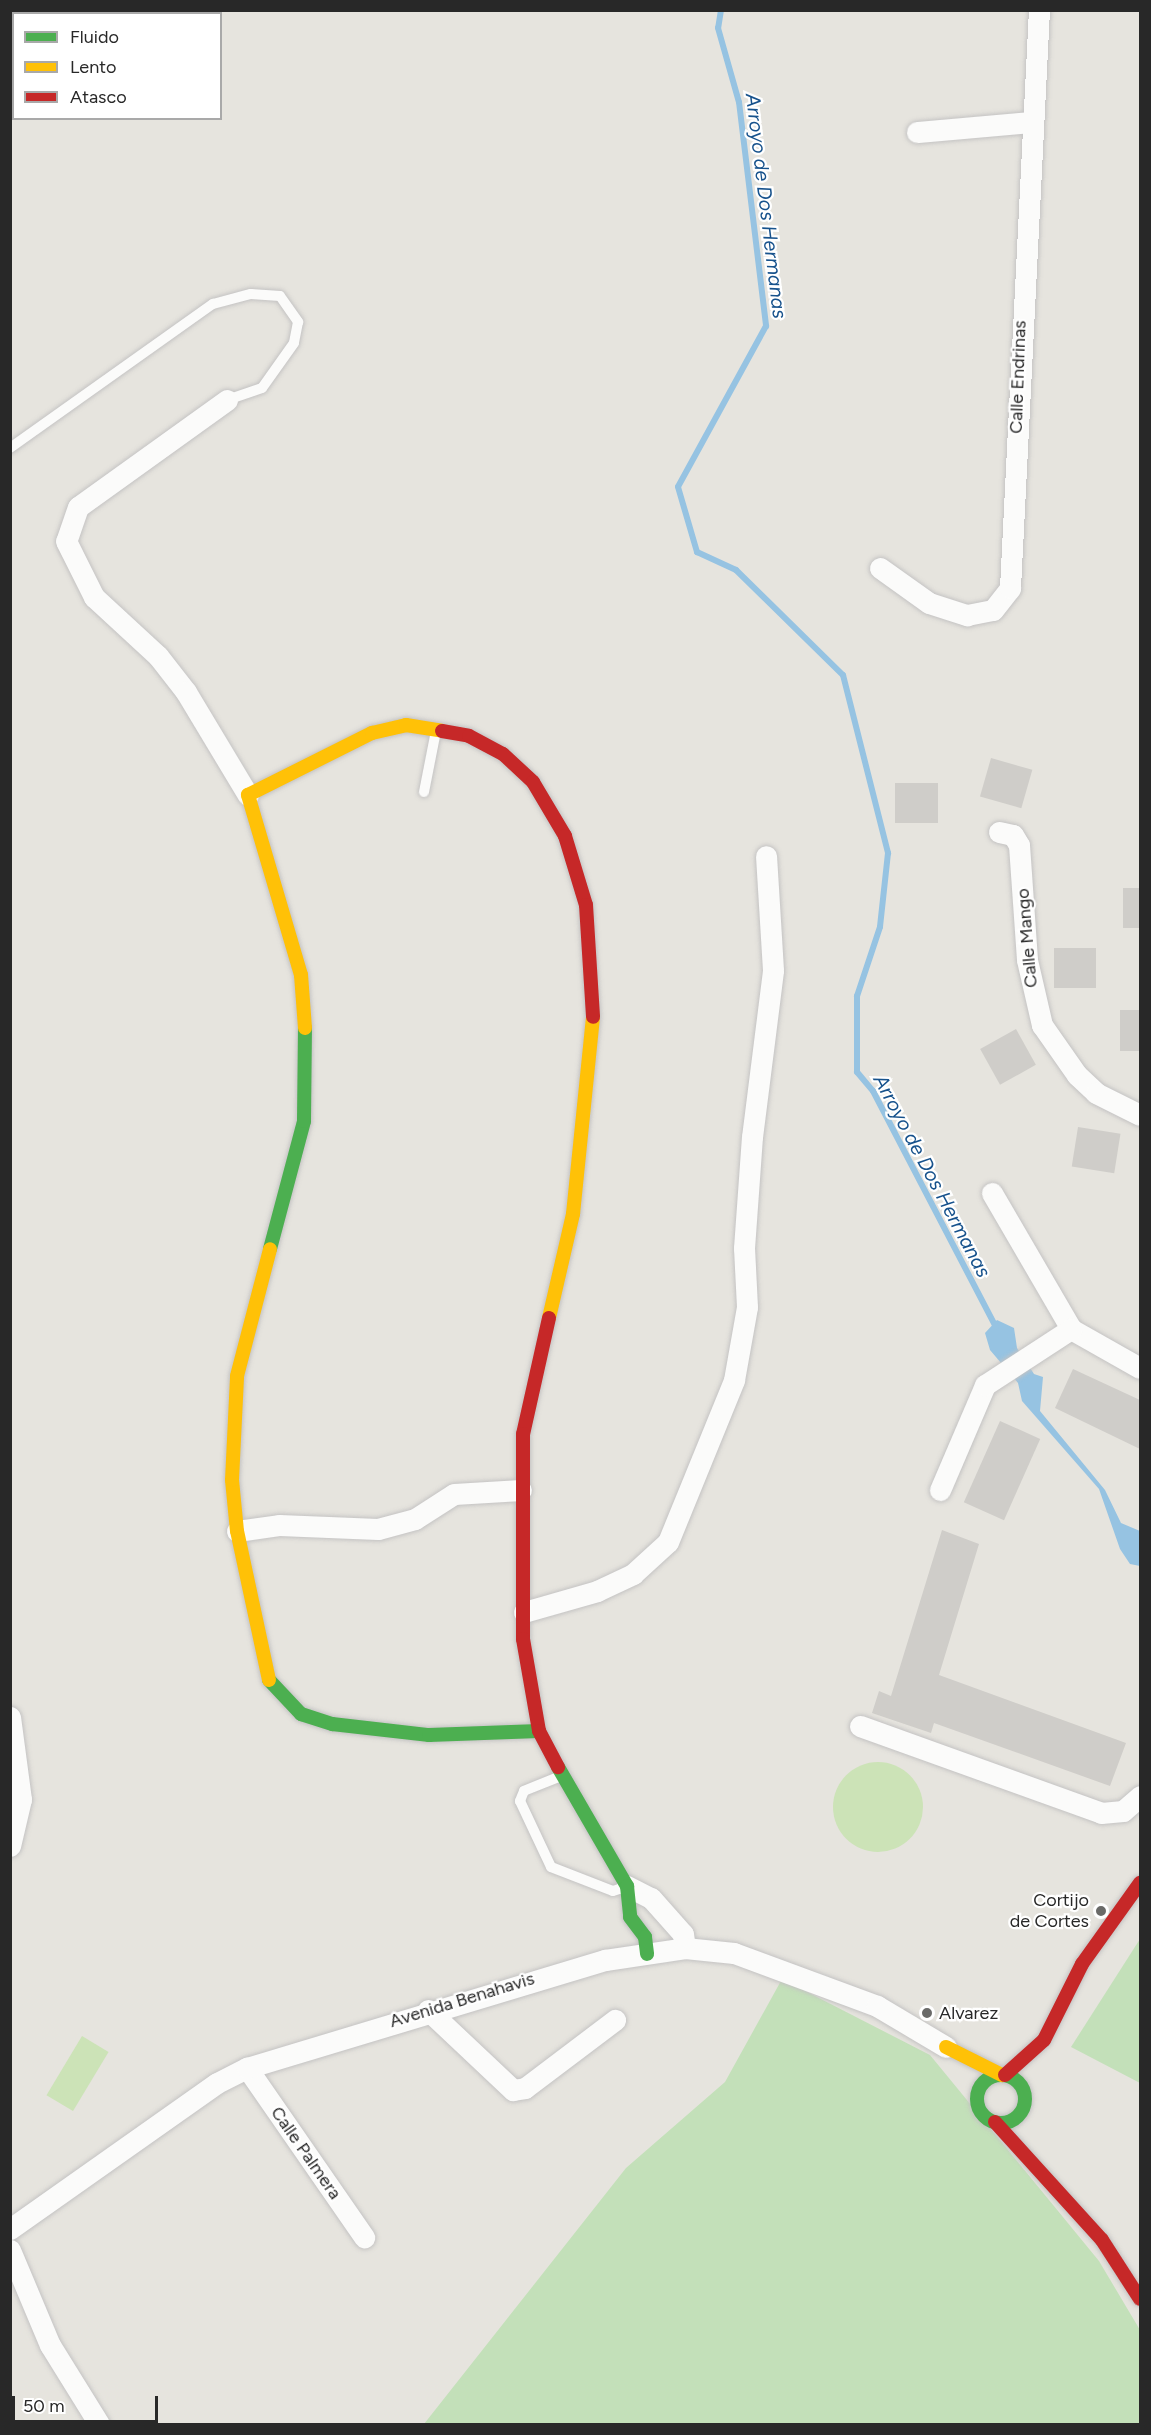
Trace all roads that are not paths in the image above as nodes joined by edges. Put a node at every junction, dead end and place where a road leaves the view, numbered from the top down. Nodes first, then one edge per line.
1 (1039, 10) edge
2 (1032, 122) junction
3 (917, 132) dead end
4 (227, 400) joint
5 (10, 448) edge
6 (880, 568) dead end
7 (437, 728) junction
8 (424, 792) dead end
9 (248, 795) junction
10 (999, 832) dead end
11 (766, 855) dead end
12 (1140, 1115) edge
13 (992, 1193) dead end
14 (1071, 1329) junction
15 (1140, 1368) edge
16 (521, 1490) junction
17 (940, 1490) dead end
18 (237, 1531) junction
19 (524, 1612) junction
20 (10, 1717) edge
21 (860, 1726) dead end
22 (539, 1731) junction
23 (13, 1745) edge
24 (561, 1776) junction
25 (1140, 1796) edge
26 (10, 1846) edge
27 (1140, 1883) edge
28 (627, 1886) junction
29 (685, 1948) junction
30 (647, 1954) junction
31 (428, 2010) junction
32 (615, 2019) dead end
33 (1044, 2040) junction
34 (946, 2047) junction
35 (247, 2068) junction
36 (1004, 2075) junction
37 (1024, 2093) junction
38 (977, 2097) junction
39 (1023, 2109) junction
40 (995, 2122) junction
41 (1036, 2162) junction
42 (10, 2229) edge
43 (364, 2237) dead end
44 (10, 2250) edge
45 (1140, 2299) edge
46 (99, 2424) edge

1 - 2 street, Calle Endrinas
2 - 3 street
2 - 6 street, Calle Endrinas
4 - 5 lane
4 - 9 street
7 - 8 lane
7 - 9 street
7 - 16 street
9 - 18 street
10 - 12 street, Calle Mango
11 - 19 street
13 - 14 street
14 - 15 street
14 - 17 street
16 - 18 street
16 - 19 street
18 - 22 street
19 - 22 street
20 - 23 street
21 - 25 street
22 - 24 street
23 - 26 street
24 - 28 street
24 - 28 lane
27 - 33 street
28 - 29 street
28 - 30 street
29 - 30 street, Avenida Benahavis
29 - 34 street, Avenida Benahavis
30 - 31 street, Avenida Benahavis
31 - 32 street
31 - 35 street, Avenida Benahavis
33 - 36 street
33 - 37 street
34 - 36 street, Avenida Benahavis
34 - 38 street
35 - 42 street, Avenida Benahavis
35 - 43 street, Calle Palmera
36 - 37 street
36 - 38 street
37 - 39 street
38 - 40 street
39 - 40 street
39 - 41 street
40 - 41 street
41 - 45 street
44 - 46 street

